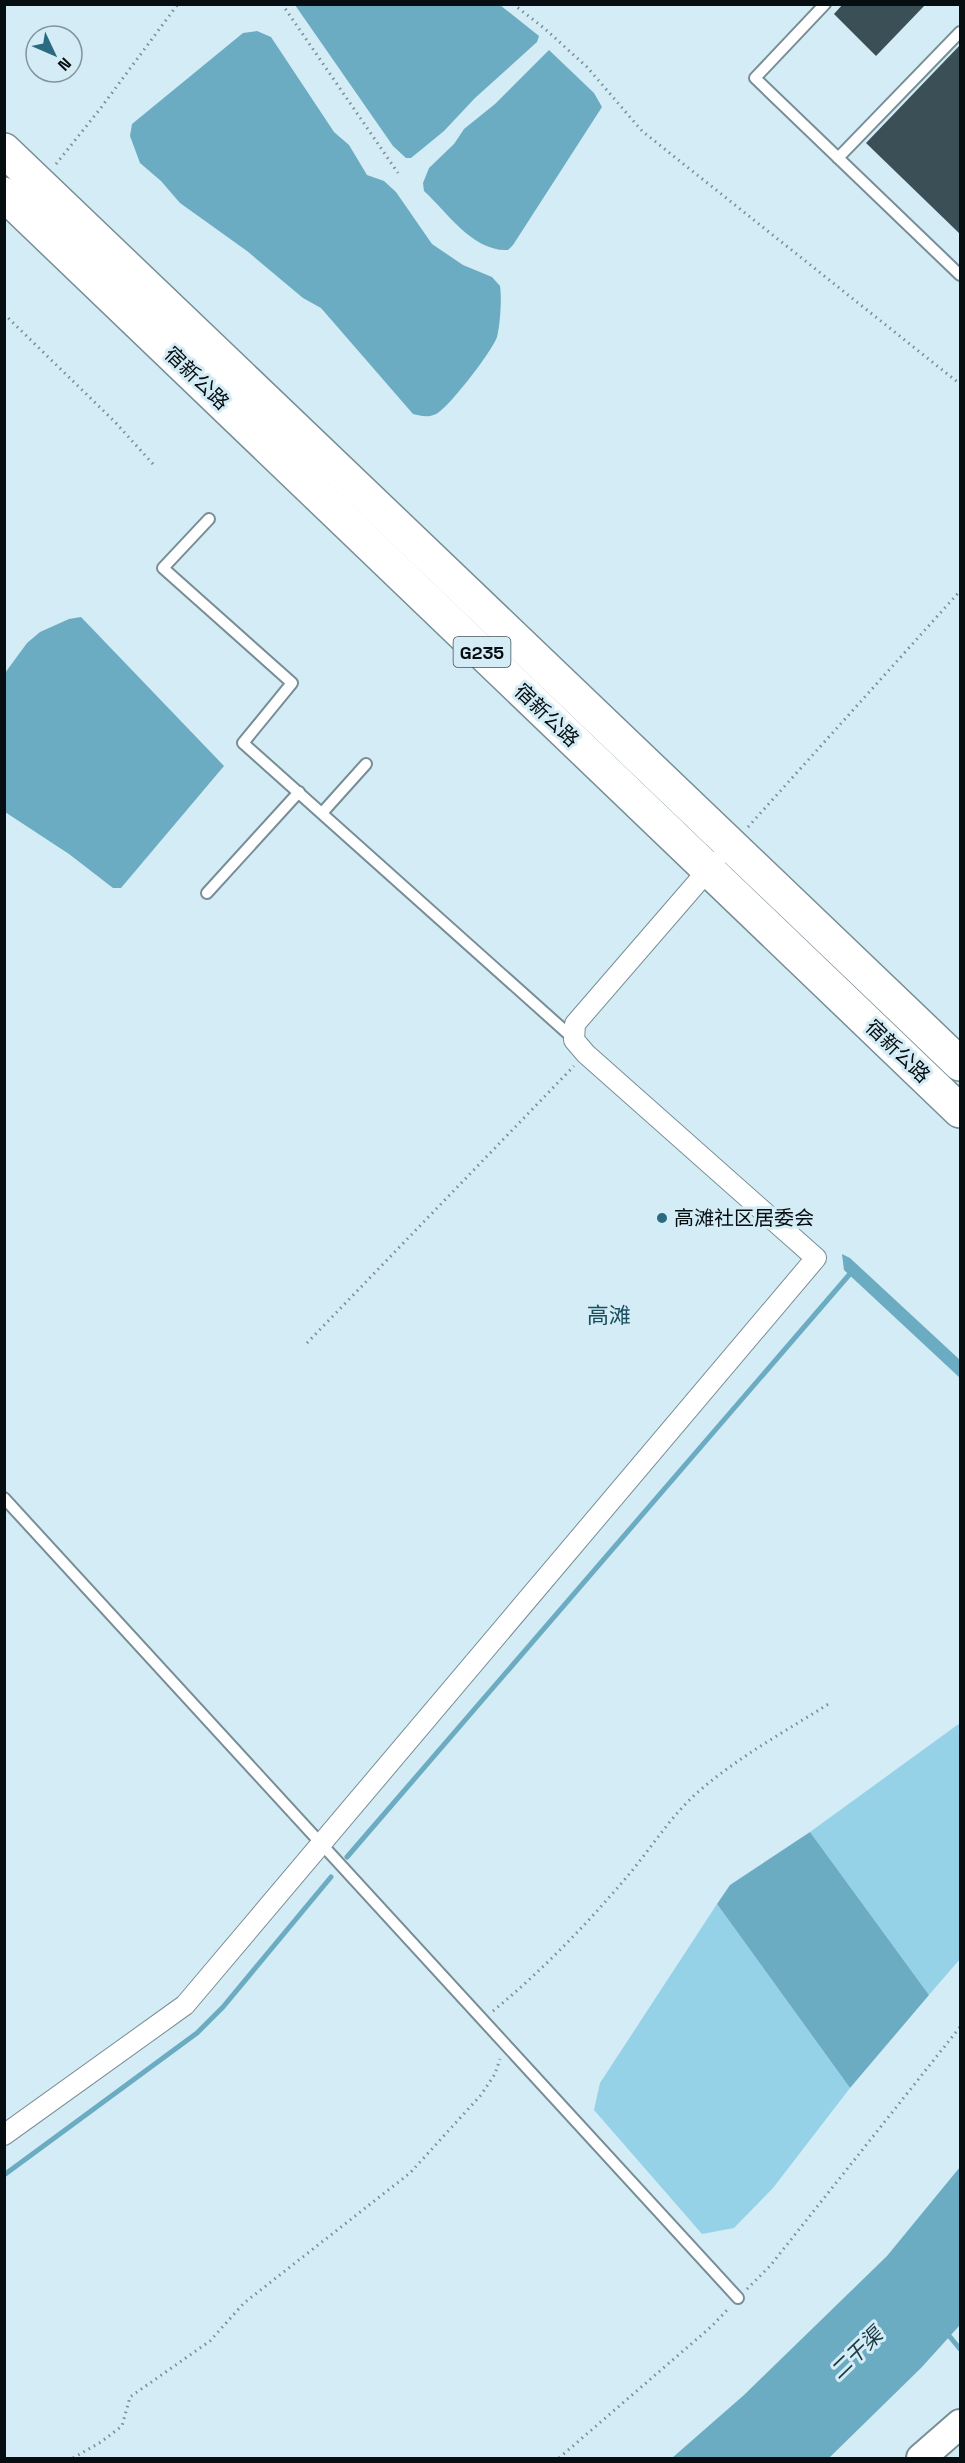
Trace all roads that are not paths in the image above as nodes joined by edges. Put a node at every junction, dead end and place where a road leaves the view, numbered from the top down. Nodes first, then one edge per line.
1 (825, 4) edge
2 (960, 32) edge
3 (4, 150) edge
4 (838, 158) junction
5 (4, 194) edge
6 (960, 275) edge
7 (208, 519) dead end
8 (366, 764) dead end
9 (299, 792) junction
10 (322, 813) junction
11 (719, 857) junction
12 (207, 893) dead end
13 (580, 1047) junction
14 (960, 1064) edge
15 (960, 1110) edge
16 (4, 1498) edge
17 (321, 1844) junction
18 (4, 2134) edge
19 (738, 2298) road end
20 (960, 2424) edge
21 (921, 2458) edge

1 - 4 lane
2 - 4 lane
3 - 11 highway, 宿新公路 / G235
4 - 6 lane
5 - 11 highway, 宿新公路 / G235
7 - 9 lane
8 - 10 lane
9 - 10 lane
9 - 12 lane
10 - 13 lane
11 - 13 street
11 - 14 highway, 宿新公路 / G235
11 - 15 highway, 宿新公路 / G235
13 - 17 street
16 - 17 lane
17 - 18 street
17 - 19 lane
20 - 21 main road

